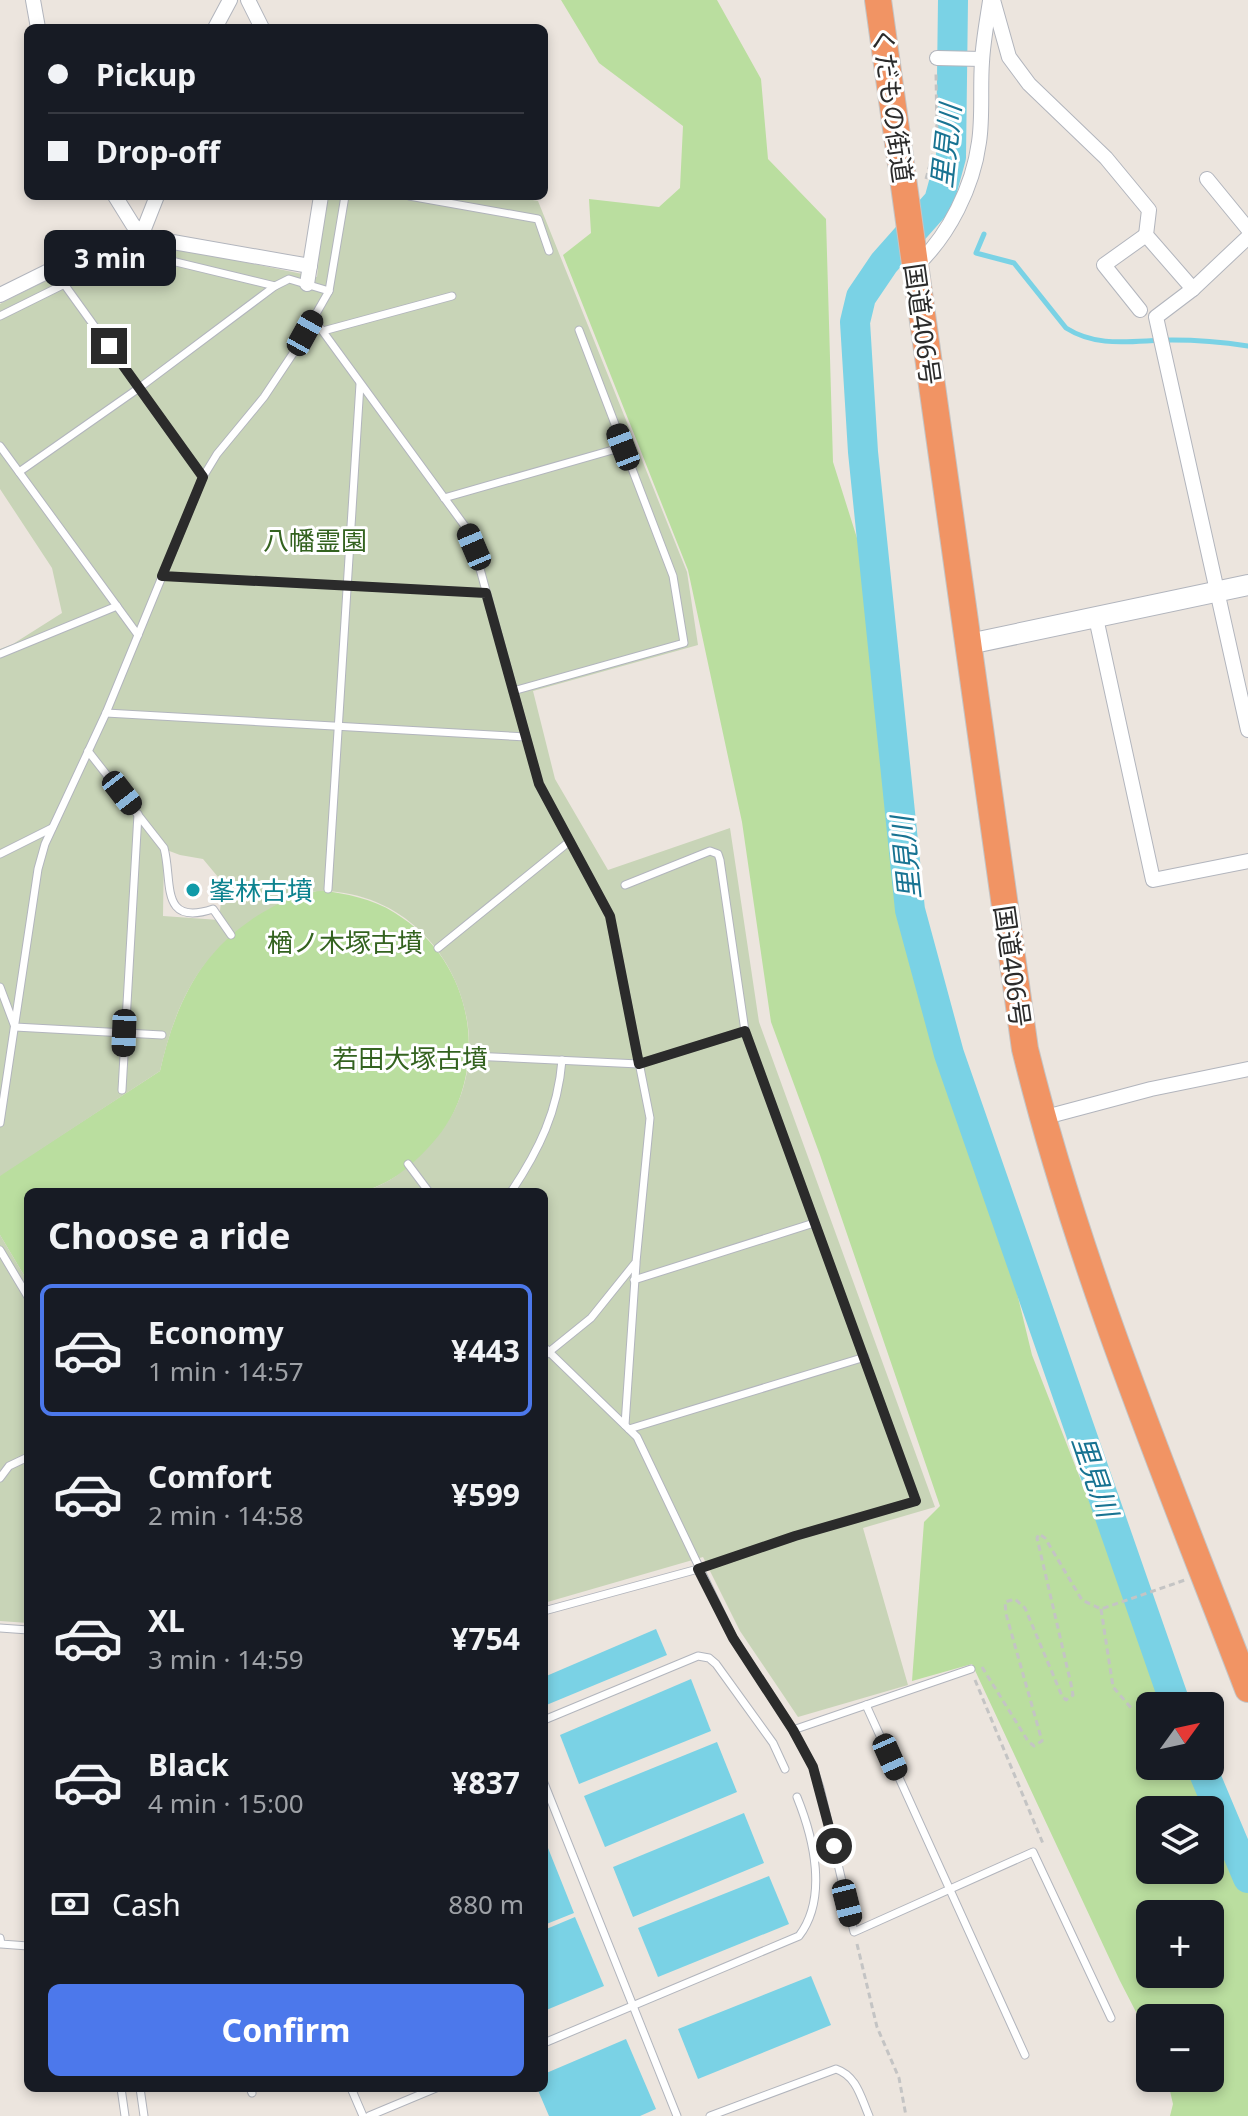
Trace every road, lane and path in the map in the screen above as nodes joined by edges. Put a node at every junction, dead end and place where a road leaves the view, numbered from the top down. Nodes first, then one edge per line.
1 (33, 0) edge
2 (230, 0) edge
3 (248, 0) edge
4 (878, 0) edge
5 (992, 0) edge
6 (37, 24) edge
7 (217, 24) edge
8 (260, 24) edge
9 (939, 58) joint
10 (979, 59) junction
11 (1207, 179) dead end
12 (117, 200) edge
13 (155, 200) edge
14 (320, 200) edge
15 (344, 200) edge
16 (431, 200) edge
17 (907, 204) junction
18 (1248, 229) edge
19 (142, 234) junction
20 (1146, 235) junction
21 (1248, 237) edge
22 (549, 251) dead end
23 (915, 260) junction
24 (310, 266) junction
25 (64, 284) junction
26 (307, 284) junction
27 (275, 286) junction
28 (1193, 289) junction
29 (329, 291) junction
30 (0, 295) edge
31 (452, 296) dead end
32 (1140, 310) dead end
33 (0, 316) edge
34 (313, 318) junction
35 (579, 330) dead end
36 (323, 331) junction
37 (360, 383) junction
38 (139, 388) junction
39 (0, 446) edge
40 (623, 447) junction
41 (19, 472) junction
42 (203, 477) junction
43 (444, 498) junction
44 (162, 576) junction
45 (1248, 585) edge
46 (347, 588) junction
47 (1216, 592) junction
48 (486, 593) junction
49 (117, 606) junction
50 (1096, 618) junction
51 (138, 635) junction
52 (969, 644) junction
53 (0, 654) edge
54 (513, 691) junction
55 (106, 713) junction
56 (338, 727) junction
57 (1248, 730) edge
58 (526, 737) junction
59 (88, 751) junction
60 (138, 814) junction
61 (52, 828) junction
62 (570, 841) junction
63 (0, 854) edge
64 (1248, 861) edge
65 (625, 885) dead end
66 (328, 889) dead end
67 (231, 935) dead end
68 (438, 948) dead end
69 (0, 987) edge
70 (15, 1027) junction
71 (745, 1031) junction
72 (124, 1033) junction
73 (162, 1035) dead end
74 (471, 1056) dead end
75 (562, 1060) junction
76 (639, 1064) junction
77 (1248, 1069) edge
78 (122, 1090) dead end
79 (1042, 1118) junction
80 (0, 1123) edge
81 (408, 1164) dead end
82 (426, 1188) edge
83 (514, 1188) edge
84 (814, 1223) junction
85 (0, 1250) edge
86 (636, 1262) junction
87 (634, 1280) junction
88 (24, 1290) edge
89 (548, 1350) edge
90 (548, 1355) edge
91 (865, 1357) junction
92 (627, 1427) junction
93 (24, 1459) edge
94 (0, 1478) edge
95 (698, 1569) junction
96 (1162, 1587) dead end
97 (1101, 1609) junction
98 (548, 1610) edge
99 (0, 1628) edge
100 (24, 1630) edge
101 (1243, 1661) edge
102 (971, 1669) junction
103 (1248, 1689) edge
104 (866, 1705) junction
105 (1133, 1710) dead end
106 (548, 1718) edge
107 (793, 1730) junction
108 (785, 1769) dead end
109 (548, 1793) edge
110 (797, 1797) dead end
111 (1033, 1852) junction
112 (948, 1888) junction
113 (854, 1932) junction
114 (0, 1938) edge
115 (24, 1946) edge
116 (632, 2006) junction
117 (1111, 2018) dead end
118 (548, 2041) edge
119 (1025, 2055) dead end
120 (122, 2092) edge
121 (141, 2092) edge
122 (353, 2092) edge
123 (426, 2092) edge
124 (125, 2116) edge
125 (144, 2116) edge
126 (363, 2116) edge
127 (369, 2116) edge
128 (677, 2116) edge
129 (710, 2116) edge
130 (869, 2116) edge
131 (906, 2116) edge

1 - 6 street
2 - 7 street
3 - 8 street
4 - 17 highway, くだもの街道
5 - 10 street
5 - 20 street
9 - 10 street
9 - 17 path
10 - 23 street
11 - 18 street
12 - 19 street
13 - 19 street
14 - 24 street
15 - 29 lane
16 - 22 lane
17 - 23 highway, 国道406号
19 - 24 street
19 - 30 street
20 - 28 street
20 - 32 street
21 - 28 street
23 - 52 highway, 国道406号
24 - 26 street
25 - 27 lane
25 - 33 lane
25 - 38 lane
26 - 27 lane
26 - 29 lane
27 - 38 lane
28 - 47 street
29 - 34 lane
31 - 36 lane
34 - 36 lane
34 - 42 lane
35 - 40 lane
36 - 37 lane
37 - 43 lane
37 - 46 lane
38 - 41 lane
38 - 42 lane
39 - 41 lane
40 - 43 lane
40 - 54 lane
41 - 49 lane
42 - 44 lane
43 - 48 lane
44 - 46 lane
44 - 51 lane
45 - 47 street
46 - 48 lane
46 - 56 lane
47 - 50 street
47 - 57 street
48 - 54 lane
49 - 51 lane
49 - 53 lane
50 - 52 street
50 - 64 street
51 - 55 lane
52 - 79 highway, 国道406号
54 - 58 lane
55 - 56 lane
55 - 59 lane
56 - 58 lane
56 - 66 lane
58 - 62 lane
59 - 60 lane
59 - 61 lane
60 - 67 lane
60 - 72 lane
61 - 63 lane
61 - 70 lane
62 - 68 lane
62 - 76 lane
65 - 71 lane
69 - 70 lane
70 - 72 lane
70 - 80 lane
71 - 76 lane
71 - 84 lane
72 - 73 lane
72 - 78 lane
74 - 75 lane
75 - 76 lane
75 - 83 lane
76 - 86 lane
77 - 79 street
79 - 101 highway, 国道406号
81 - 82 lane
84 - 87 lane
84 - 91 lane
85 - 88 lane
86 - 87 lane
86 - 89 lane
87 - 92 lane
90 - 92 lane
91 - 92 lane
91 - 95 lane
92 - 95 lane
93 - 94 lane
95 - 98 lane
95 - 107 lane
96 - 97 path
97 - 102 path
97 - 105 path
99 - 100 lane
101 - 103 highway, 国道406号
102 - 104 lane
102 - 111 path
104 - 107 lane
104 - 112 lane
106 - 108 lane
107 - 113 lane
109 - 116 lane
110 - 116 lane
111 - 112 lane
111 - 117 lane
112 - 113 lane
112 - 119 lane
113 - 131 path
114 - 115 lane
116 - 118 lane
116 - 128 lane
120 - 124 lane
121 - 125 lane
122 - 126 lane
123 - 127 lane
129 - 130 lane

